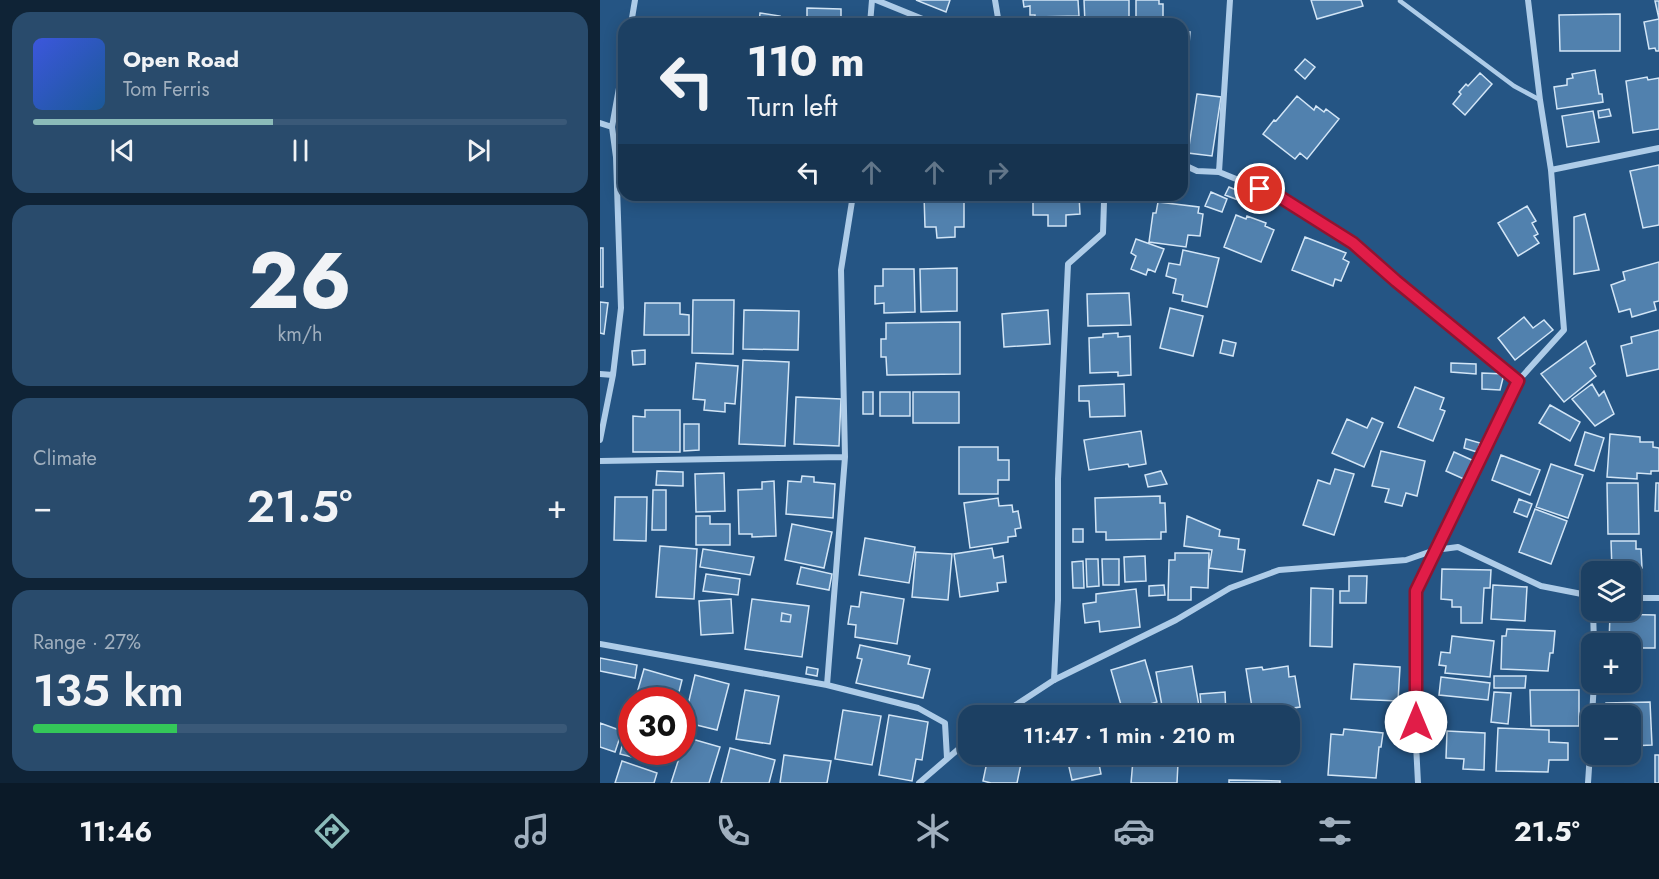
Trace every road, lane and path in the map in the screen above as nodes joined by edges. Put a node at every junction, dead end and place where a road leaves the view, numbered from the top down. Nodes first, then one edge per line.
1 (635, 0) edge
2 (872, 0) edge
3 (876, 0) edge
4 (995, 0) edge
5 (1230, 0) edge
6 (1528, 0) edge
7 (1400, 1) edge
8 (632, 18) edge
9 (870, 18) edge
10 (920, 18) edge
11 (998, 18) edge
12 (618, 94) edge
13 (1540, 100) junction
14 (600, 123) edge
15 (612, 127) junction
16 (1659, 148) edge
17 (1188, 167) edge
18 (1551, 170) junction
19 (1220, 172) junction
20 (852, 201) edge
21 (1104, 201) edge
22 (600, 374) edge
23 (614, 375) junction
24 (1518, 381) junction
25 (600, 440) edge
26 (845, 457) junction
27 (600, 461) edge
28 (1436, 550) junction
29 (1581, 594) edge
30 (1641, 597) edge
31 (1659, 598) edge
32 (600, 644) edge
33 (1054, 680) junction
34 (827, 685) junction
35 (1016, 705) edge
36 (958, 749) edge
37 (947, 758) junction
38 (1589, 765) edge
39 (919, 783) edge
40 (1418, 783) edge
41 (1588, 783) edge

1 - 8 street
2 - 9 street
3 - 10 street
4 - 11 street
5 - 19 street
6 - 13 street
7 - 13 lane
12 - 15 street
13 - 18 street
14 - 15 street
15 - 23 street
16 - 18 street
17 - 19 street
18 - 24 street
19 - 24 street
20 - 26 street
21 - 33 street
22 - 23 street
23 - 25 street
24 - 28 street
26 - 27 street
26 - 34 street
28 - 29 street
28 - 33 street
28 - 40 street
30 - 31 street
32 - 34 street
33 - 35 street
34 - 37 street
36 - 37 street
37 - 39 street
38 - 41 street

